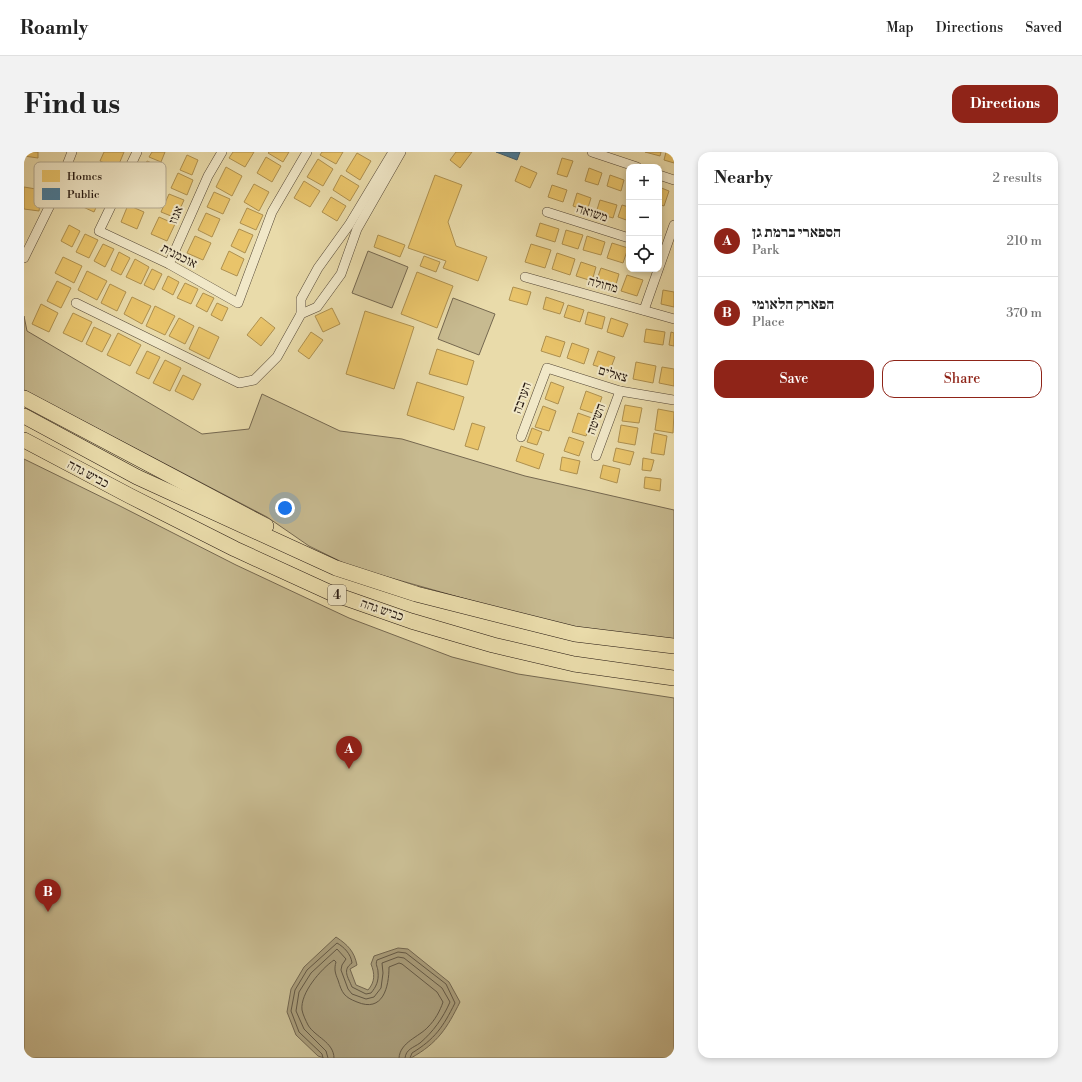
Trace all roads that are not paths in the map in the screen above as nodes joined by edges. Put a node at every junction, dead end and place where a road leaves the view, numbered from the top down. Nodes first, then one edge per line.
1 (72, 152) edge
2 (137, 152) edge
3 (222, 152) edge
4 (307, 152) edge
5 (381, 152) edge
6 (401, 152) edge
7 (592, 152) edge
8 (393, 156) edge
9 (68, 162) edge
10 (132, 162) edge
11 (628, 164) edge
12 (662, 176) edge
13 (674, 180) edge
14 (49, 208) edge
15 (110, 208) edge
16 (547, 212) dead end
17 (674, 225) edge
18 (353, 227) junction
19 (626, 237) edge
20 (662, 249) edge
21 (24, 258) edge
22 (169, 264) junction
23 (655, 272) edge
24 (525, 277) dead end
25 (76, 303) dead end
26 (644, 310) junction
27 (301, 314) junction
28 (674, 319) edge
29 (547, 368) joint
30 (620, 391) junction
31 (24, 398) edge
32 (674, 400) edge
33 (24, 416) edge
34 (521, 437) dead end
35 (24, 440) edge
36 (596, 456) dead end
37 (304, 553) junction
38 (674, 646) edge
39 (674, 678) edge

1 - 9 street
2 - 10 street, אוכמנית
3 - 22 street, אגוז
4 - 22 street, אוכמנית
5 - 8 street
6 - 8 street
7 - 11 street
8 - 18 street
12 - 13 street
14 - 21 street
15 - 22 street, אוכמנית
16 - 19 street, משואה
17 - 20 street
18 - 27 street
18 - 27 street
23 - 26 street
24 - 26 street, מחולה
25 - 27 street
26 - 28 street, מחולה
29 - 30 street, צאלים
29 - 34 street, הערבה
30 - 32 street, צאלים
30 - 36 street, השיטה
31 - 37 highway
33 - 37 highway, כביש גהה / 4
35 - 39 highway, כביש גהה / 4
37 - 38 highway, כביש גהה / 4

